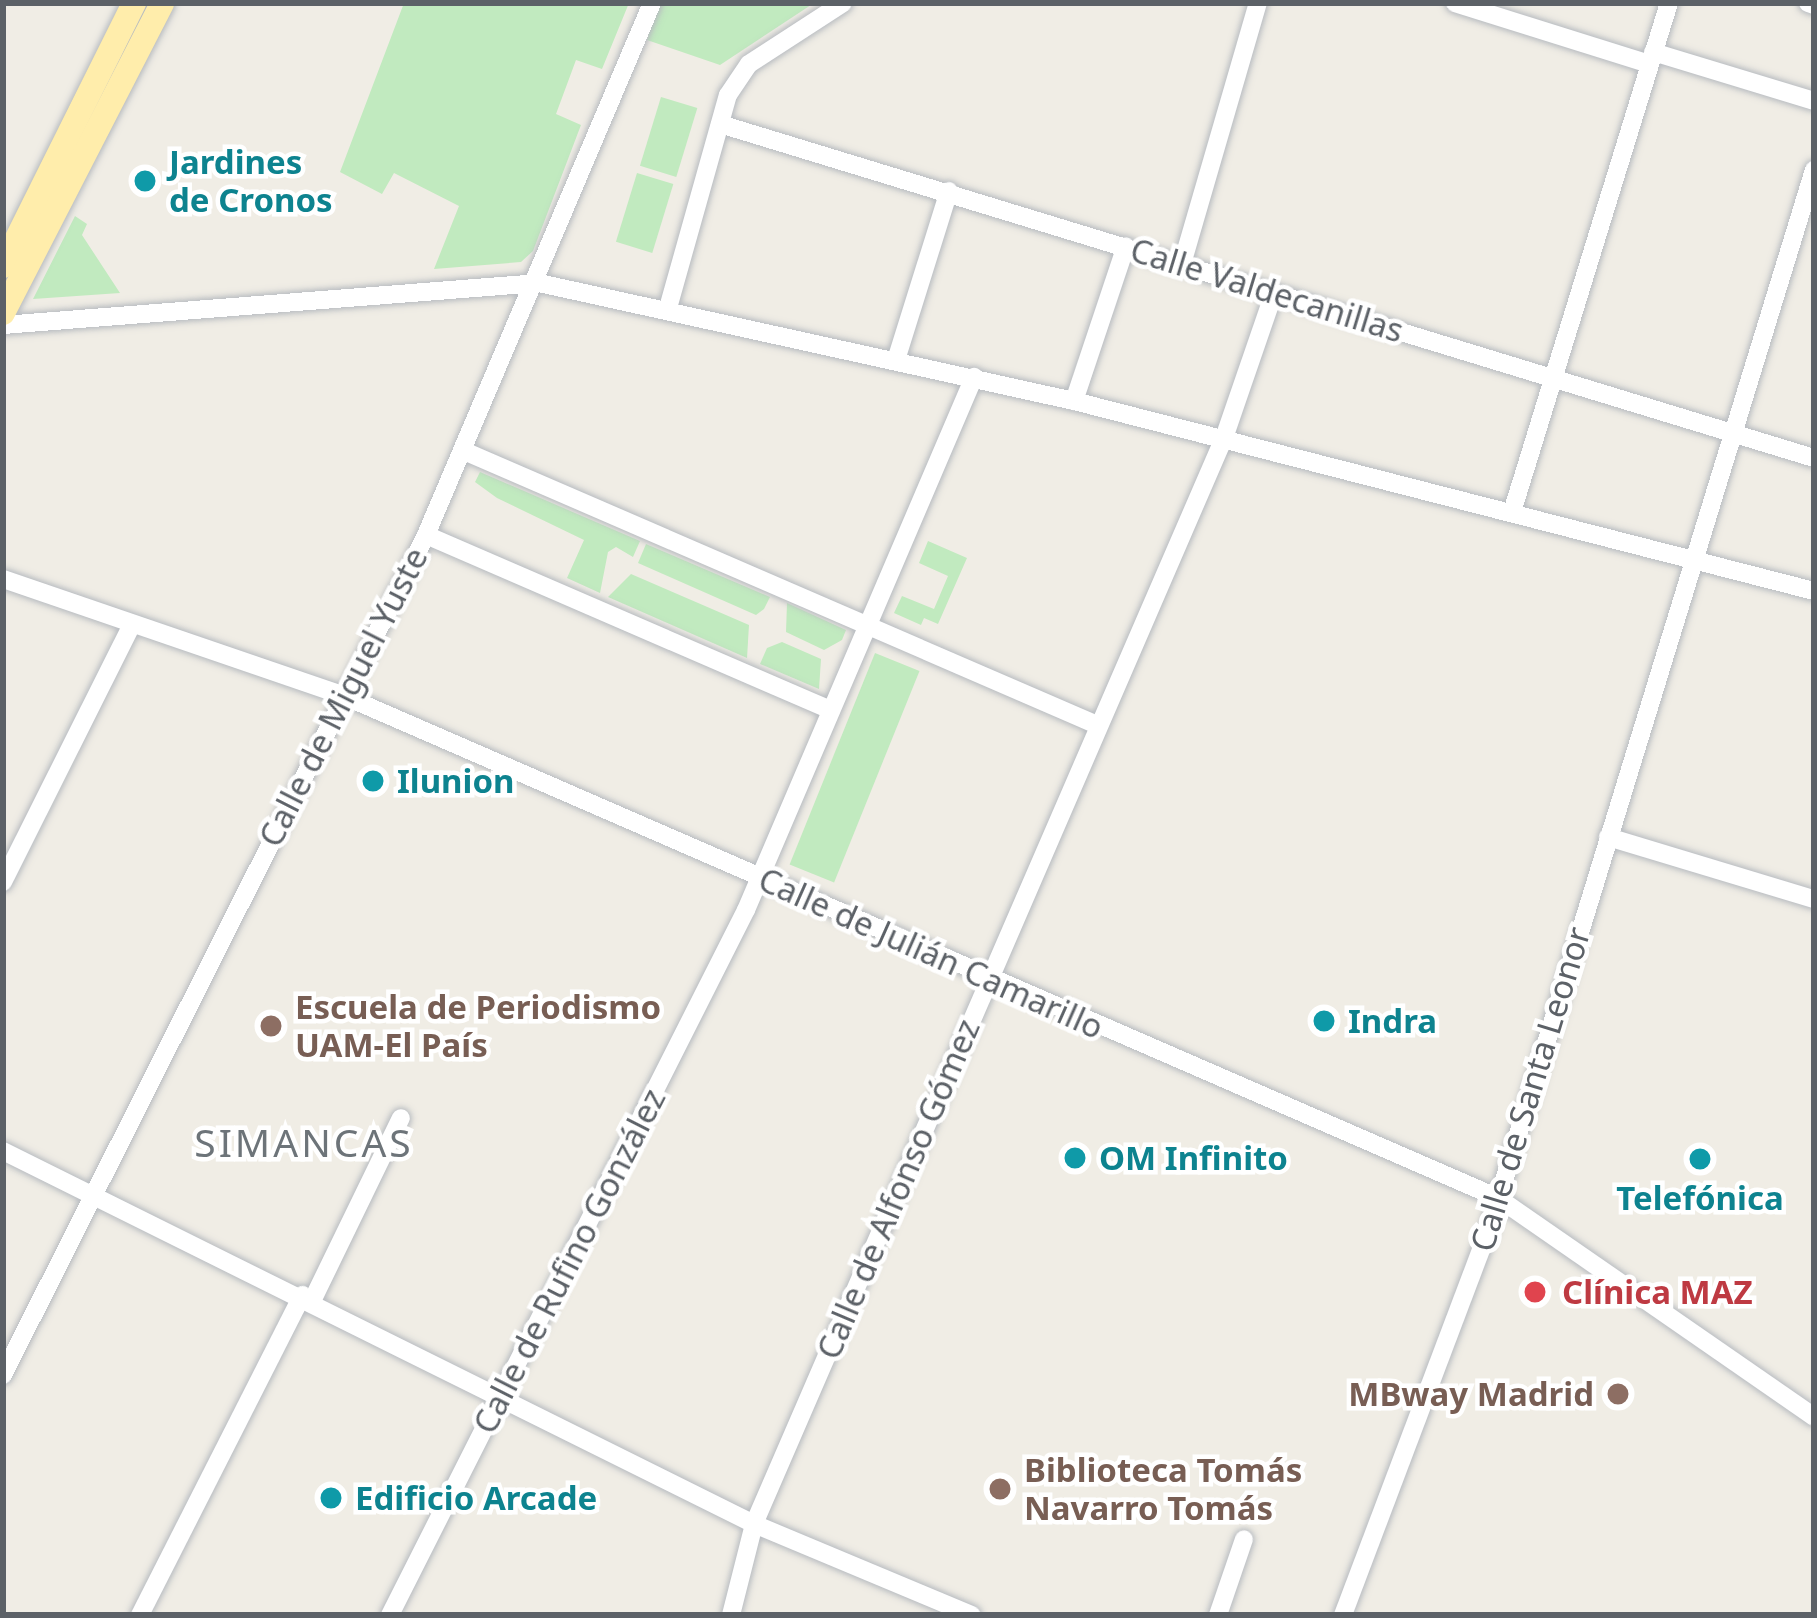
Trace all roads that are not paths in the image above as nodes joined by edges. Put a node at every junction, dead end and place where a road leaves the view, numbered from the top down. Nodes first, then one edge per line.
1 (134, 3) edge
2 (162, 3) edge
3 (652, 3) edge
4 (842, 3) edge
5 (1258, 3) edge
6 (1454, 3) edge
7 (1669, 3) edge
8 (1650, 58) junction
9 (1814, 101) edge
10 (721, 124) junction
11 (1814, 170) edge
12 (949, 191) junction
13 (1811, 194) edge
14 (1126, 246) junction
15 (1182, 264) junction
16 (3, 266) edge
17 (539, 283) junction
18 (1274, 293) junction
19 (668, 308) junction
20 (3, 313) edge
21 (3, 325) edge
22 (896, 360) junction
23 (974, 377) junction
24 (1552, 378) junction
25 (1074, 401) junction
26 (1735, 433) junction
27 (1224, 438) junction
28 (464, 451) junction
29 (1814, 458) edge
30 (1513, 509) junction
31 (426, 535) junction
32 (1697, 555) junction
33 (3, 579) edge
34 (1814, 591) edge
35 (132, 624) junction
36 (864, 626) junction
37 (342, 695) junction
38 (829, 709) junction
39 (1095, 724) junction
40 (1608, 836) junction
41 (760, 878) junction
42 (3, 883) edge
43 (1814, 899) edge
44 (988, 981) junction
45 (401, 1118) dead end
46 (3, 1151) edge
47 (96, 1195) junction
48 (1498, 1198) junction
49 (308, 1297) junction
50 (3, 1375) edge
51 (501, 1395) junction
52 (1814, 1417) edge
53 (754, 1524) junction
54 (1244, 1539) dead end
55 (140, 1615) edge
56 (390, 1615) edge
57 (731, 1615) edge
58 (972, 1615) edge
59 (1218, 1615) edge
60 (1343, 1615) edge

1 - 16 main road
2 - 20 main road
3 - 17 street, Calle de Miguel Yuste
4 - 10 street
5 - 15 street
6 - 8 street
7 - 8 street
8 - 9 street
8 - 24 street
10 - 12 street, Calle Valdecanillas
10 - 19 street
11 - 13 street, Calle de Santa Leonor
12 - 14 street, Calle Valdecanillas
12 - 22 street
13 - 26 street, Calle de Santa Leonor
14 - 15 street, Calle Valdecanillas
14 - 25 street
15 - 18 street, Calle Valdecanillas
17 - 19 street
17 - 21 street
17 - 28 street, Calle de Miguel Yuste
18 - 24 street, Calle Valdecanillas
18 - 27 street, Calle de Alfonso Gómez
19 - 22 street
22 - 23 street
23 - 25 street
23 - 36 street, Calle de Rufino González
24 - 26 street, Calle Valdecanillas
24 - 30 street
25 - 27 street
26 - 29 street, Calle Valdecanillas
26 - 32 street, Calle de Santa Leonor
27 - 30 street
27 - 39 street, Calle de Alfonso Gómez
28 - 31 street, Calle de Miguel Yuste
28 - 36 street
30 - 32 street
31 - 37 street, Calle de Miguel Yuste
31 - 38 street
32 - 34 street
32 - 40 street, Calle de Santa Leonor
33 - 35 street, Calle de Julián Camarillo
35 - 37 street, Calle de Julián Camarillo
35 - 42 street
36 - 38 street, Calle de Rufino González
36 - 39 street
37 - 41 street, Calle de Julián Camarillo
37 - 47 street, Calle de Miguel Yuste
38 - 41 street, Calle de Rufino González
39 - 44 street, Calle de Alfonso Gómez
40 - 43 street
40 - 48 street, Calle de Santa Leonor
41 - 44 street, Calle de Julián Camarillo
41 - 51 street, Calle de Rufino González
44 - 48 street, Calle de Julián Camarillo
44 - 53 street, Calle de Alfonso Gómez
45 - 49 street
46 - 47 street
47 - 49 street
47 - 50 street, Calle de Miguel Yuste
48 - 52 street, Calle de Julián Camarillo
48 - 60 street, Calle de Santa Leonor
49 - 51 street
49 - 55 street
51 - 53 street
51 - 56 street, Calle de Rufino González
53 - 57 street, Calle de Alfonso Gómez
53 - 58 street
54 - 59 street

